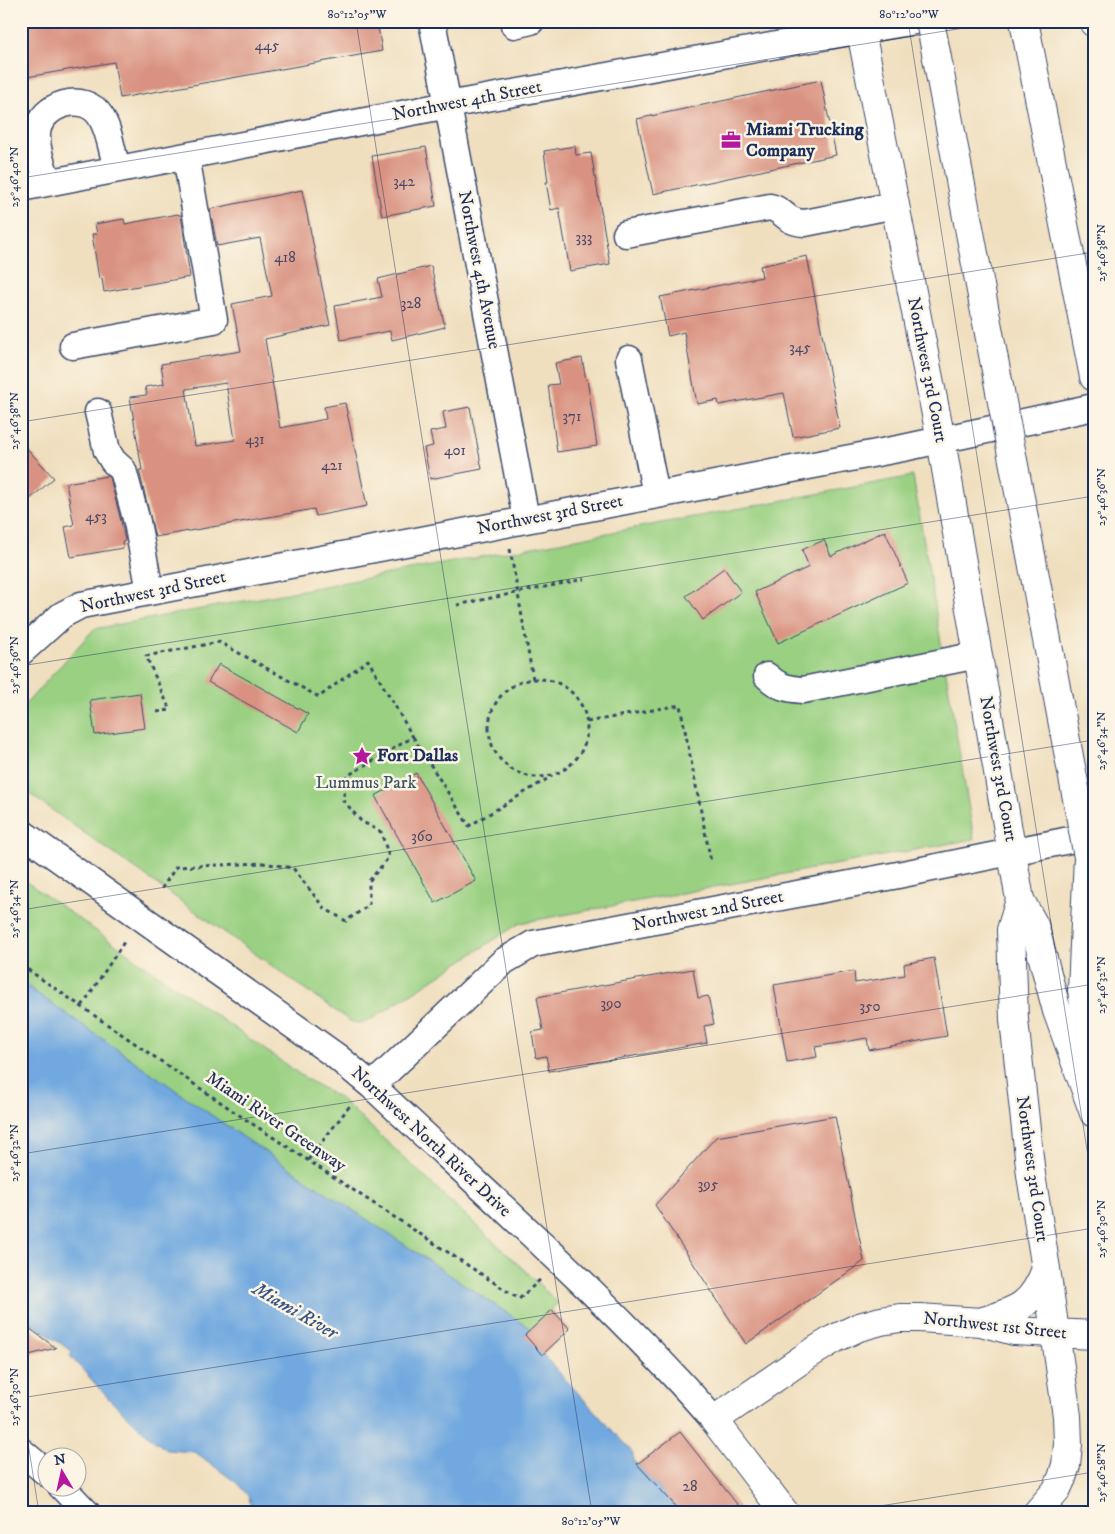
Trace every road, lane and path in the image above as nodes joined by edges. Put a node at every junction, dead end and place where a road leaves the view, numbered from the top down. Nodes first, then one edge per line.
1 (432, 21) edge
2 (915, 21) edge
3 (930, 21) edge
4 (1024, 21) edge
5 (860, 26) edge
6 (448, 104) junction
7 (186, 156) junction
8 (117, 169) junction
9 (48, 182) junction
10 (21, 188) edge
11 (894, 205) junction
12 (626, 234) dead end
13 (73, 346) dead end
14 (629, 359) dead end
15 (1094, 377) edge
16 (1094, 407) edge
17 (98, 412) dead end
18 (941, 440) junction
19 (656, 495) junction
20 (526, 519) junction
21 (510, 547) dead end
22 (584, 580) dead end
23 (150, 591) junction
24 (519, 592) junction
25 (457, 605) dead end
26 (21, 652) edge
27 (978, 655) junction
28 (767, 676) dead end
29 (533, 679) junction
30 (157, 712) dead end
31 (587, 722) junction
32 (413, 737) junction
33 (554, 775) junction
34 (21, 832) edge
35 (1012, 852) junction
36 (1092, 858) edge
37 (712, 862) dead end
38 (160, 891) dead end
39 (1020, 900) junction
40 (124, 942) dead end
41 (21, 965) edge
42 (82, 1006) junction
43 (1094, 1076) edge
44 (362, 1094) junction
45 (1094, 1113) edge
46 (308, 1160) junction
47 (1046, 1269) junction
48 (542, 1278) dead end
49 (981, 1322) junction
50 (1055, 1333) junction
51 (1094, 1335) edge
52 (714, 1420) junction
53 (21, 1451) edge
54 (38, 1465) edge
55 (71, 1496) edge
56 (87, 1513) edge
57 (785, 1513) edge
58 (1037, 1513) edge

1 - 6 street, Northwest 4th Avenue
2 - 5 street, Northwest 4th Street
3 - 36 main road, bridge
4 - 15 main road
5 - 6 street, Northwest 4th Street
5 - 11 main road, Northwest 3rd Court
6 - 7 street, Northwest 4th Street
6 - 20 street, Northwest 4th Avenue
7 - 8 street, Northwest 4th Street
7 - 13 street
8 - 9 street, Northwest 4th Street
8 - 9 street
9 - 10 street, Northwest 4th Street
11 - 12 street
11 - 18 main road, Northwest 3rd Court
14 - 19 street
16 - 18 street, Northwest 3rd Street
17 - 23 street
18 - 19 street, Northwest 3rd Street
18 - 27 main road, Northwest 3rd Court
19 - 20 street, Northwest 3rd Street
20 - 23 street, Northwest 3rd Street
21 - 24 path
22 - 24 path
23 - 26 street, Northwest 3rd Street
24 - 25 path
24 - 29 path
27 - 28 street
27 - 35 main road, Northwest 3rd Court
29 - 31 path
29 - 33 path
30 - 32 path
31 - 33 path
31 - 37 path
32 - 33 path
32 - 38 path
34 - 44 street, Northwest North River Drive
35 - 36 street, Northwest 2nd Street
35 - 39 main road, Northwest 3rd Court
35 - 44 street, Northwest 2nd Street
36 - 43 main road
39 - 45 main road
39 - 47 main road, Northwest 3rd Court
40 - 42 path
41 - 42 path, Miami River Greenway
42 - 46 path, Miami River Greenway
44 - 46 path
44 - 52 street, Northwest North River Drive
46 - 48 path, Miami River Greenway
47 - 49 main road
47 - 50 main road, Northwest 3rd Court
49 - 50 main road, Northwest 1st Street
49 - 52 main road, Northwest 1st Street
50 - 51 main road, Northwest 1st Street
50 - 58 main road, Northwest 3rd Court
52 - 57 main road, Northwest North River Drive
53 - 54 street
55 - 56 street

